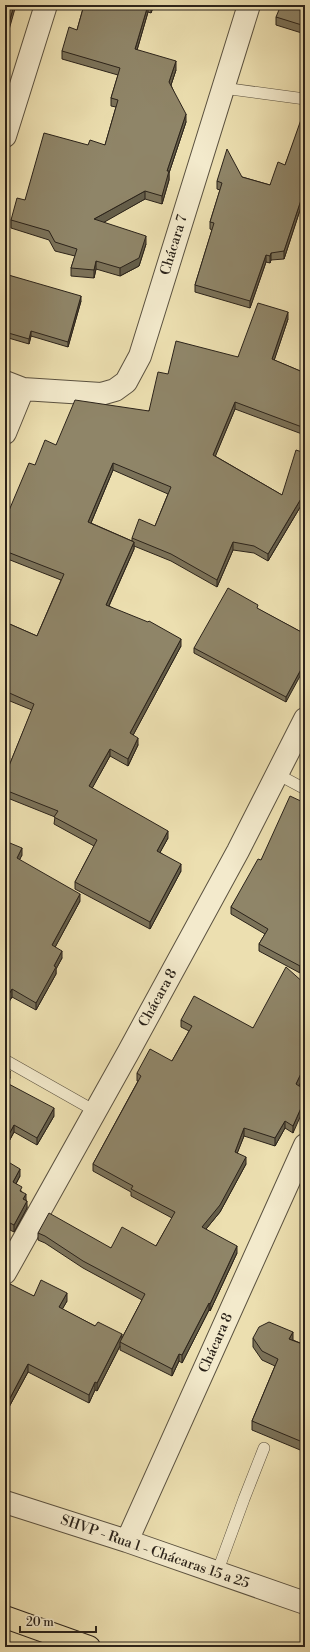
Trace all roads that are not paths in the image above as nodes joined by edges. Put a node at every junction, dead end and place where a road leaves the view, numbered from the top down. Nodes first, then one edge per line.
1 (46, 5) edge
2 (249, 5) edge
3 (223, 88) junction
4 (305, 99) edge
5 (5, 136) edge
6 (14, 385) edge
7 (5, 434) edge
8 (305, 719) edge
9 (277, 774) junction
10 (305, 789) edge
11 (5, 1060) edge
12 (95, 1111) junction
13 (305, 1145) edge
14 (5, 1273) edge
15 (264, 1448) dead end
16 (5, 1502) edge
17 (127, 1541) junction
18 (217, 1573) junction
19 (305, 1603) edge
20 (5, 1617) edge
21 (89, 1647) edge

1 - 5 street
2 - 3 street, Chácara 7
3 - 4 lane
3 - 6 street, Chácara 7
6 - 7 street, Chácara 7
8 - 9 street, Chácara 8
9 - 10 lane
9 - 12 street, Chácara 8
11 - 12 lane
12 - 14 street, Chácara 8
13 - 17 street, Chácara 8
15 - 18 lane
16 - 17 street, SHVP - Rua 1 - Chácaras 15 a 25
17 - 18 street, SHVP - Rua 1 - Chácaras 15 a 25
18 - 19 street, SHVP - Rua 1 - Chácaras 15 a 25
20 - 21 main road

